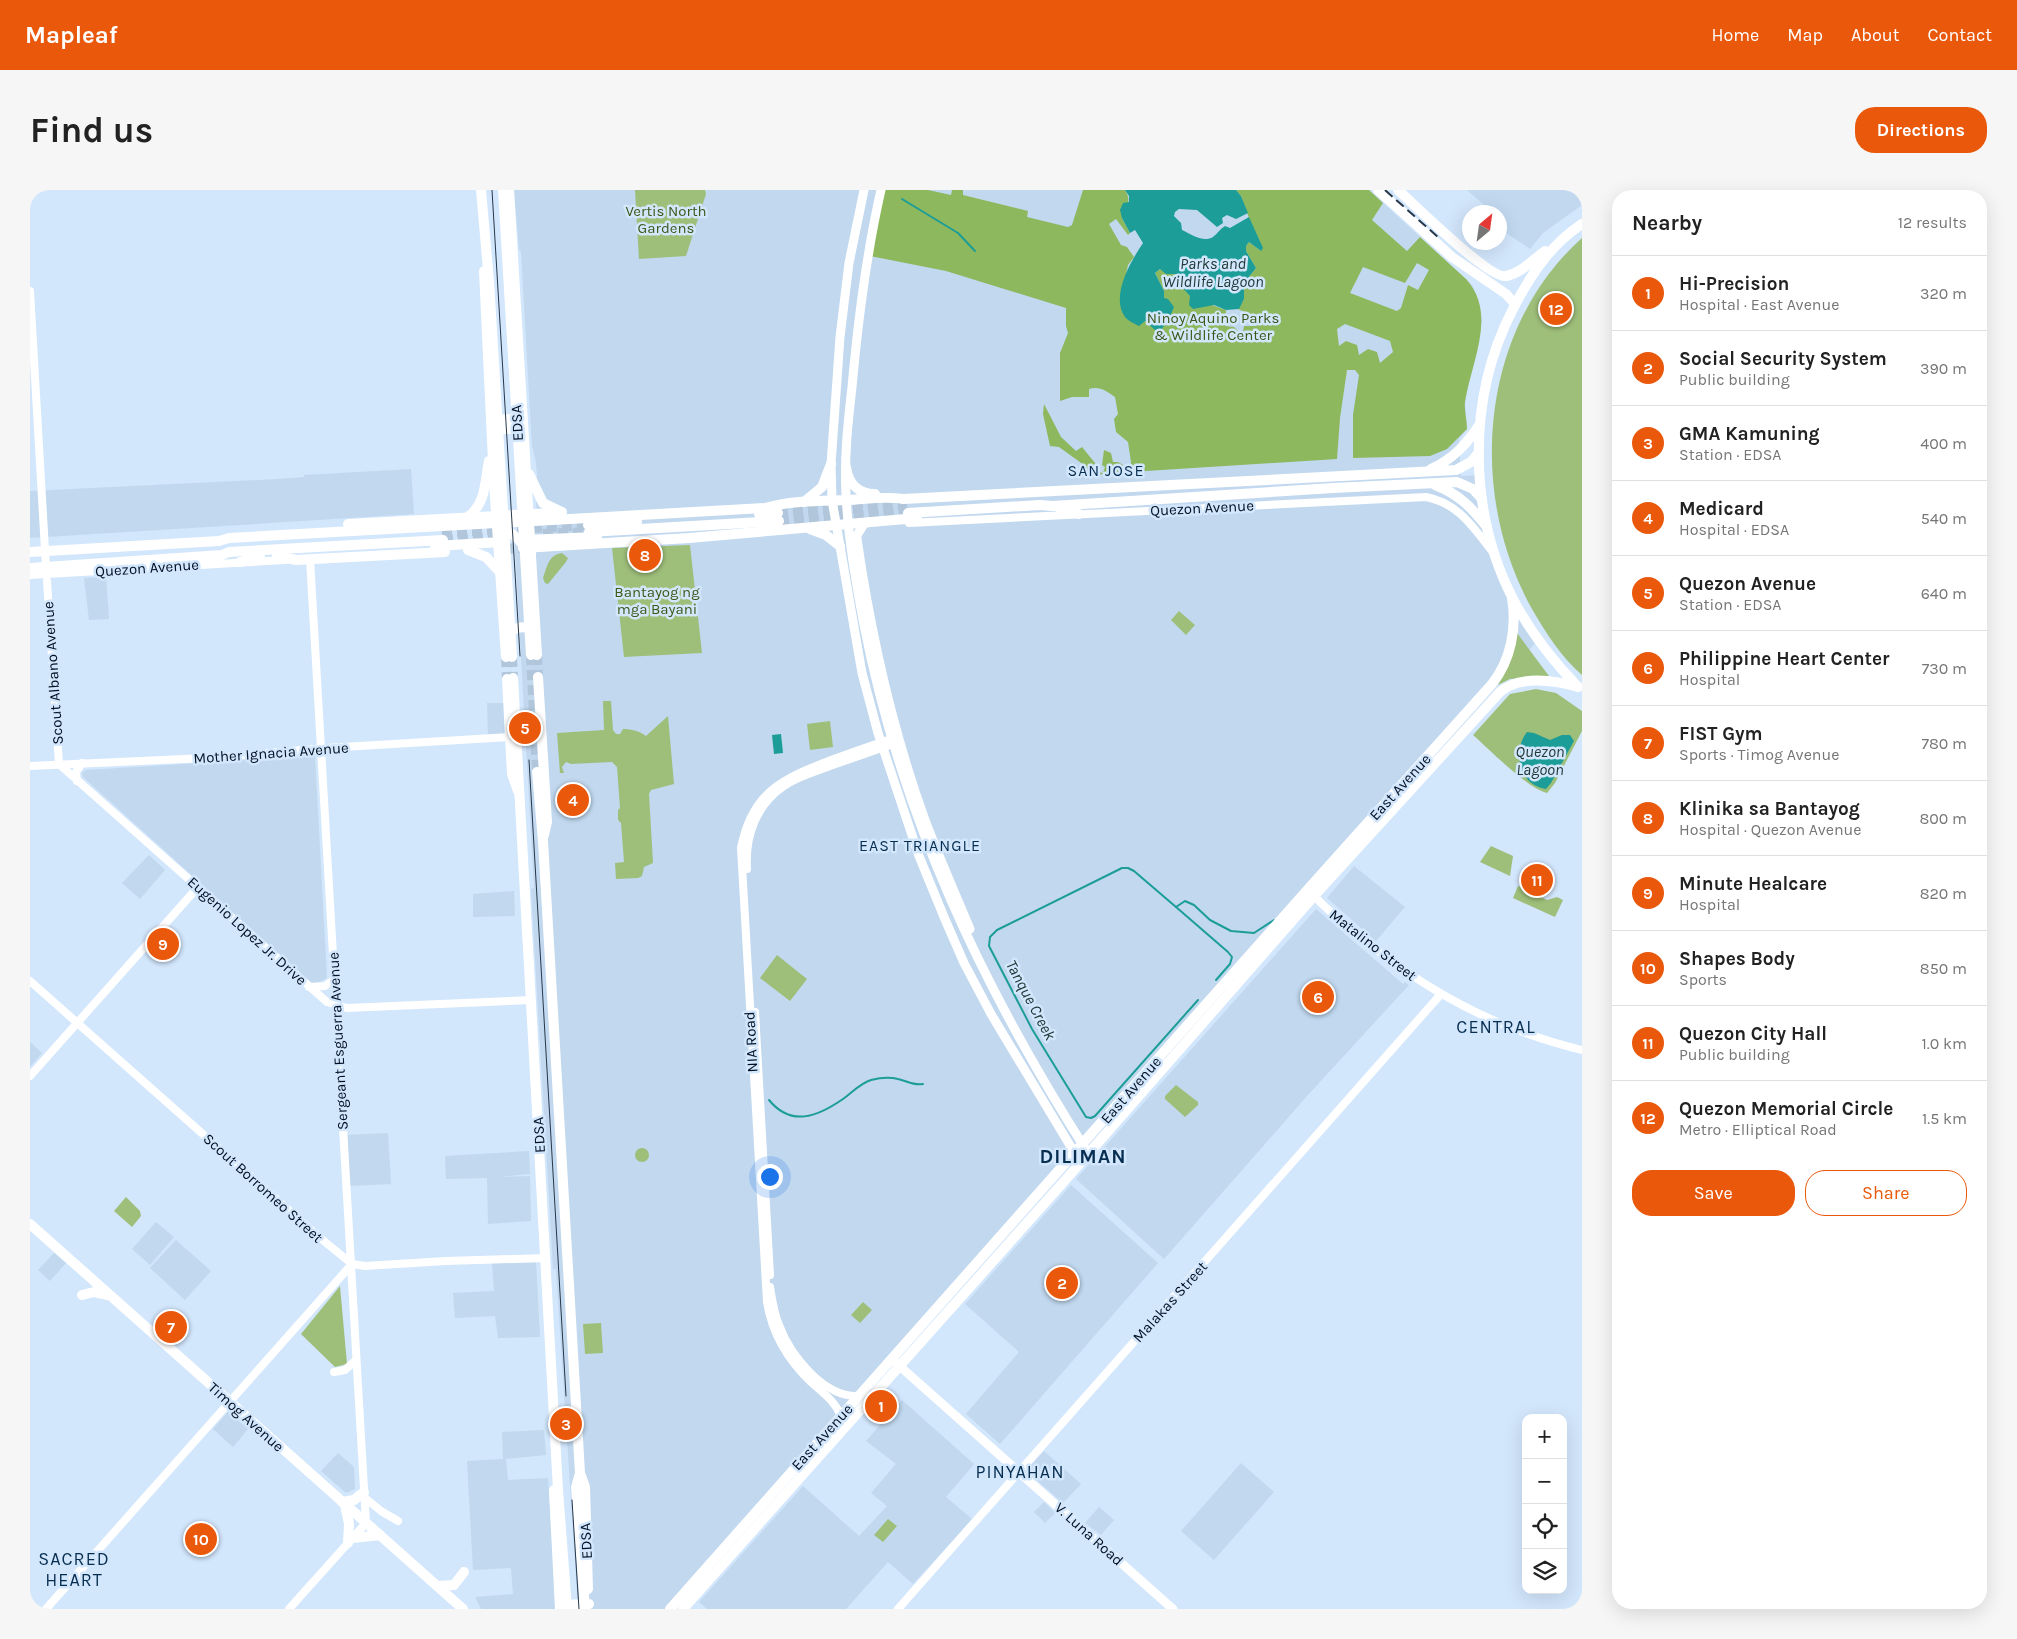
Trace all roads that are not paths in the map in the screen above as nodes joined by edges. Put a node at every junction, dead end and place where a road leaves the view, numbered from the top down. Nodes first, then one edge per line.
1 (481, 190) edge
2 (503, 190) edge
3 (509, 190) edge
4 (864, 190) edge
5 (881, 190) edge
6 (1378, 190) edge
7 (1398, 190) edge
8 (1582, 224) edge
9 (1556, 244) junction
10 (1461, 248) junction
11 (486, 257) junction
12 (1452, 257) junction
13 (30, 291) edge
14 (1515, 304) junction
15 (522, 414) junction
16 (491, 420) junction
17 (833, 420) junction
18 (848, 421) junction
19 (1480, 423) junction
20 (524, 436) junction
21 (491, 438) junction
22 (492, 451) junction
23 (1479, 452) junction
24 (832, 464) junction
25 (526, 467) junction
26 (846, 467) junction
27 (1456, 470) junction
28 (1427, 471) junction
29 (1457, 482) junction
30 (1422, 484) junction
31 (1066, 491) junction
32 (903, 492) junction
33 (893, 497) junction
34 (1482, 499) junction
35 (832, 500) junction
36 (846, 500) junction
37 (803, 502) junction
38 (1049, 511) junction
39 (562, 512) junction
40 (778, 512) junction
41 (1079, 514) joint
42 (469, 516) junction
43 (529, 517) junction
44 (498, 519) junction
45 (864, 524) junction
46 (848, 525) junction
47 (837, 526) junction
48 (588, 528) tunnel mouth
49 (804, 528) junction
50 (788, 529) junction
51 (1488, 529) junction
52 (233, 538) junction
53 (222, 541) junction
54 (526, 545) junction
55 (500, 546) junction
56 (554, 546) junction
57 (840, 546) junction
58 (468, 550) junction
59 (30, 552) edge
60 (44, 552) junction
61 (222, 555) junction
62 (1495, 555) junction
63 (277, 556) junction
64 (260, 557) junction
65 (310, 559) junction
66 (296, 560) junction
67 (240, 562) junction
68 (46, 567) junction
69 (30, 568) edge
70 (532, 570) junction
71 (499, 572) junction
72 (30, 575) edge
73 (47, 581) dead end
74 (1512, 598) junction
75 (535, 630) junction
76 (505, 637) junction
77 (538, 677) tunnel mouth
78 (1580, 688) edge
79 (511, 737) junction
80 (896, 740) junction
81 (882, 745) junction
82 (320, 749) junction
83 (82, 763) junction
84 (59, 764) junction
85 (30, 766) edge
86 (537, 772) tunnel mouth
87 (77, 781) junction
88 (519, 796) junction
89 (543, 841) junction
90 (198, 888) junction
91 (1311, 892) junction
92 (335, 979) junction
93 (30, 981) edge
94 (309, 987) junction
95 (1441, 994) junction
96 (531, 1000) junction
97 (336, 1006) junction
98 (78, 1022) junction
99 (1024, 1046) junction
100 (1582, 1050) edge
101 (1014, 1052) junction
102 (30, 1076) edge
103 (1088, 1146) junction
104 (1078, 1158) junction
105 (30, 1224) edge
106 (546, 1258) junction
107 (352, 1264) junction
108 (82, 1295) dead end
109 (112, 1296) junction
110 (356, 1360) junction
111 (896, 1363) junction
112 (334, 1372) dead end
113 (859, 1396) junction
114 (230, 1402) junction
115 (841, 1416) junction
116 (1020, 1472) junction
117 (580, 1473) junction
118 (558, 1474) junction
119 (364, 1494) junction
120 (343, 1503) junction
121 (398, 1521) dead end
122 (366, 1523) junction
123 (380, 1535) junction
124 (351, 1540) junction
125 (464, 1572) dead end
126 (438, 1586) junction
127 (588, 1607) edge
128 (563, 1608) edge
129 (46, 1609) edge
130 (289, 1609) edge
131 (463, 1609) edge
132 (670, 1609) edge
133 (683, 1609) edge
134 (898, 1609) edge
135 (1173, 1609) edge

1 - 11 main road, EDSA
2 - 75 main road, EDSA
3 - 15 main road, EDSA
4 - 17 main road
5 - 18 main road
6 - 12 main road
7 - 10 main road
8 - 9 main road
9 - 10 main road
9 - 14 main road
10 - 12 main road
11 - 16 main road, EDSA
11 - 76 main road, EDSA
12 - 14 main road
13 - 60 street
14 - 19 main road
15 - 16 main road
15 - 20 main road, EDSA
16 - 21 main road, EDSA
17 - 18 main road
17 - 24 main road
18 - 26 main road
19 - 23 main road
19 - 28 main road, Quezon Avenue
20 - 21 main road
20 - 25 main road, EDSA
21 - 22 main road, EDSA
22 - 42 main road
22 - 44 main road, EDSA
23 - 27 main road
23 - 34 main road
24 - 35 main road
24 - 37 main road
25 - 39 main road
25 - 43 main road, EDSA
26 - 32 main road
26 - 36 main road
27 - 28 main road, Quezon Avenue
27 - 29 main road
28 - 31 main road, Quezon Avenue
29 - 30 main road, Quezon Avenue
29 - 34 main road
30 - 38 main road, Quezon Avenue
30 - 51 main road, Quezon Avenue
31 - 32 main road, Quezon Avenue
31 - 33 main road, Quezon Avenue
31 - 38 main road, Quezon Avenue
32 - 33 main road, Quezon Avenue
33 - 36 main road, Quezon Avenue
34 - 51 main road
35 - 36 main road, Quezon Avenue
35 - 37 main road, Quezon Avenue
35 - 47 main road
36 - 46 main road
37 - 40 main road, Quezon Avenue
38 - 41 main road
38 - 45 main road, Quezon Avenue
39 - 40 main road, Quezon Avenue
39 - 43 main road, Quezon Avenue
40 - 43 main road, Quezon Avenue
40 - 48 main road, Quezon Avenue
41 - 62 street, Quezon Avenue
42 - 44 main road, Quezon Avenue
42 - 52 main road, Quezon Avenue
43 - 44 main road, Quezon Avenue
43 - 54 main road, EDSA
44 - 52 main road, Quezon Avenue
44 - 54 main road
44 - 55 main road, EDSA
45 - 46 main road, Quezon Avenue
45 - 80 main road
46 - 47 main road, Quezon Avenue
46 - 80 main road
47 - 49 main road, Quezon Avenue
47 - 57 main road
49 - 50 main road, Quezon Avenue
49 - 57 main road
50 - 54 main road, Quezon Avenue
50 - 56 main road, Quezon Avenue
51 - 62 main road
52 - 53 main road, Quezon Avenue
53 - 60 main road, Quezon Avenue
53 - 61 main road, Quezon Avenue
54 - 56 main road, Quezon Avenue
54 - 70 main road, EDSA
54 - 75 main road
55 - 58 main road, Quezon Avenue
55 - 63 main road, Quezon Avenue
55 - 71 main road, EDSA
56 - 70 main road
57 - 81 main road
58 - 65 main road, Quezon Avenue
58 - 71 main road
59 - 60 main road, Quezon Avenue
60 - 68 street
61 - 64 main road, Quezon Avenue
61 - 68 main road, Quezon Avenue
62 - 74 main road
63 - 64 main road, Quezon Avenue
63 - 66 main road
64 - 67 main road
65 - 66 main road, Quezon Avenue
65 - 82 street, Sergeant Esguerra Avenue
66 - 67 street, Quezon Avenue
67 - 72 street, Quezon Avenue
68 - 69 main road, Quezon Avenue
70 - 75 main road, EDSA
71 - 76 main road, EDSA
73 - 84 street, Scout Albano Avenue
74 - 78 main road
74 - 91 main road, East Avenue
75 - 76 main road
77 - 89 main road, EDSA
78 - 91 main road, East Avenue
79 - 82 street, Mother Ignacia Avenue
79 - 88 main road, EDSA
79 - 88 main road, EDSA
80 - 81 street, NIA Road
80 - 99 main road
80 - 103 main road
81 - 101 main road
81 - 113 street, NIA Road
81 - 115 street, NIA Road
82 - 83 street, Mother Ignacia Avenue
82 - 92 street, Sergeant Esguerra Avenue
83 - 84 street, Mother Ignacia Avenue
83 - 87 street
84 - 85 street, Mother Ignacia Avenue
84 - 87 street, Eugenio Lopez Jr. Drive
86 - 89 main road, EDSA
87 - 90 street, Eugenio Lopez Jr. Drive
88 - 96 main road, EDSA
89 - 117 main road, EDSA
90 - 94 street, Eugenio Lopez Jr. Drive
90 - 98 street
91 - 95 street, Matalino Street
91 - 103 main road, East Avenue
92 - 94 street
92 - 97 street, Sergeant Esguerra Avenue
93 - 98 street, Scout Borromeo Street
94 - 97 street, Eugenio Lopez Jr. Drive
95 - 100 street, Matalino Street
95 - 116 street, Malakas Street
96 - 97 street
96 - 106 main road, EDSA
97 - 107 street, Sergeant Esguerra Avenue
98 - 102 street
98 - 107 street, Scout Borromeo Street
99 - 101 main road
99 - 103 main road
101 - 104 main road
103 - 104 main road, East Avenue
104 - 111 main road, East Avenue
105 - 109 main road, Timog Avenue
106 - 107 street
106 - 118 main road, EDSA
107 - 110 street, Sergeant Esguerra Avenue
107 - 114 street
108 - 109 main road
109 - 114 main road, Timog Avenue
110 - 112 street
110 - 119 street, Sergeant Esguerra Avenue
111 - 113 main road, East Avenue
111 - 116 main road, V. Luna Road
111 - 133 main road, East Avenue
113 - 115 main road, East Avenue
114 - 120 main road, Timog Avenue
114 - 129 street
115 - 132 main road, East Avenue
116 - 134 street, Malakas Street
116 - 135 main road, V. Luna Road
117 - 127 main road, EDSA
117 - 127 main road, EDSA
118 - 128 main road, EDSA
118 - 128 main road, EDSA
119 - 120 main road
119 - 121 street
119 - 122 street, Sergeant Esguerra Avenue
120 - 122 main road, Timog Avenue
120 - 124 main road
122 - 123 main road, Timog Avenue
122 - 124 street
123 - 124 main road
123 - 126 main road, Timog Avenue
124 - 130 street
125 - 126 main road
126 - 131 main road, Timog Avenue
127 - 128 main road

